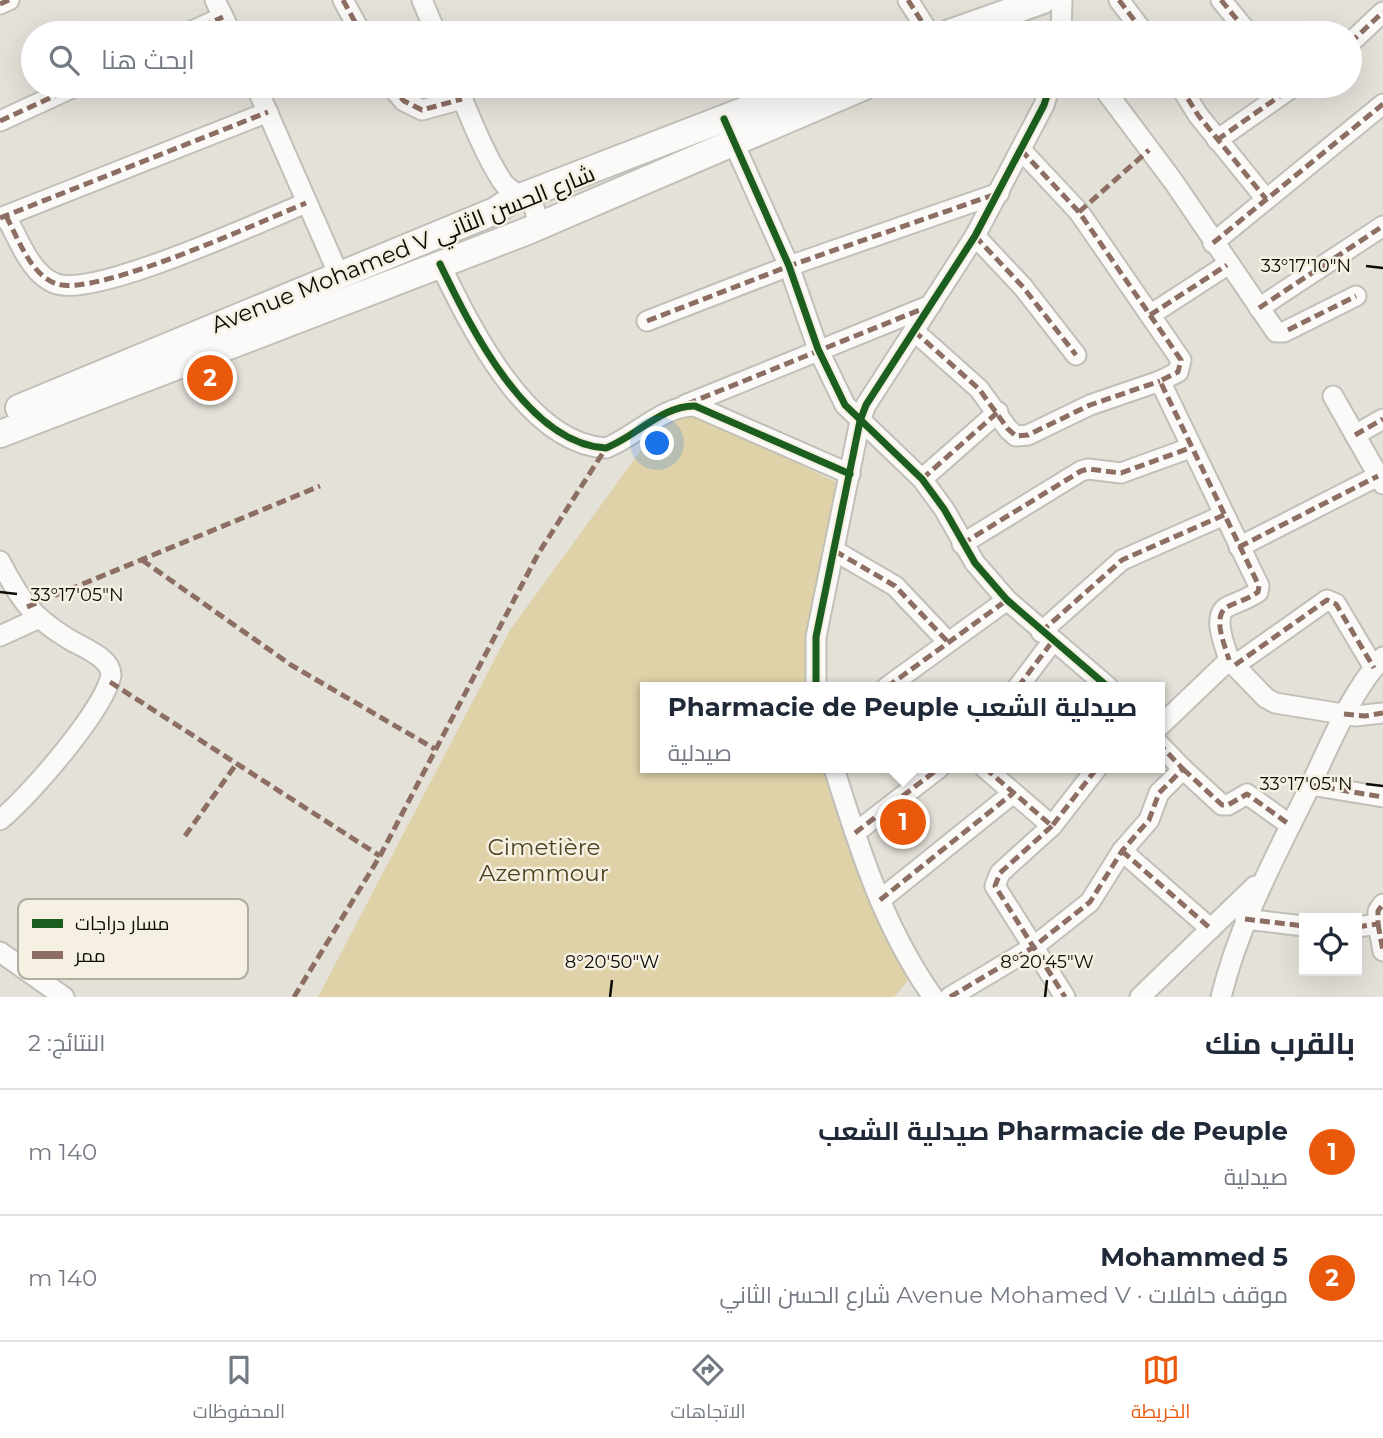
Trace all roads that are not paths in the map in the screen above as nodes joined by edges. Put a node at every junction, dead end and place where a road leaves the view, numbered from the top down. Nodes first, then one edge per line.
1 (9, 0) edge
2 (343, 0) edge
3 (422, 0) edge
4 (908, 0) edge
5 (1042, 0) edge
6 (1062, 0) edge
7 (1119, 0) edge
8 (1221, 0) edge
9 (0, 4) edge
10 (1383, 12) edge
11 (354, 21) edge
12 (431, 21) edge
13 (921, 21) edge
14 (989, 21) edge
15 (1061, 21) edge
16 (1135, 21) edge
17 (1238, 21) edge
18 (1362, 32) edge
19 (50, 98) edge
20 (262, 98) edge
21 (401, 98) edge
22 (447, 98) edge
23 (463, 98) edge
24 (787, 98) edge
25 (829, 98) edge
26 (1045, 98) edge
27 (1111, 98) edge
28 (1188, 98) edge
29 (1278, 98) edge
30 (1383, 104) edge
31 (268, 112) junction
32 (0, 121) edge
33 (729, 131) junction
34 (1217, 139) junction
35 (1021, 150) junction
36 (503, 184) junction
37 (999, 193) junction
38 (527, 197) junction
39 (1266, 199) junction
40 (306, 202) junction
41 (495, 211) junction
42 (3, 217) edge
43 (537, 225) junction
44 (1383, 226) edge
45 (975, 236) junction
46 (508, 237) junction
47 (1213, 243) junction
48 (440, 264) junction
49 (789, 265) junction
50 (1227, 265) junction
51 (338, 273) junction
52 (1356, 296) dead end
53 (931, 305) junction
54 (1259, 308) junction
55 (1150, 315) junction
56 (647, 321) dead end
57 (914, 331) junction
58 (818, 349) junction
59 (1076, 355) dead end
60 (1160, 381) junction
61 (1333, 396) dead end
62 (684, 405) junction
63 (998, 412) junction
64 (0, 416) edge
65 (1383, 419) edge
66 (860, 421) junction
67 (0, 434) edge
68 (1355, 435) junction
69 (1191, 448) junction
70 (850, 474) junction
71 (922, 479) junction
72 (1380, 480) edge
73 (1224, 515) junction
74 (962, 544) junction
75 (1240, 547) junction
76 (835, 551) junction
77 (0, 561) edge
78 (1007, 600) junction
79 (37, 619) junction
80 (0, 636) edge
81 (1046, 637) junction
82 (948, 642) junction
83 (1232, 663) junction
84 (1378, 663) edge
85 (816, 682) edge
86 (894, 682) edge
87 (1021, 682) edge
88 (1102, 682) edge
89 (1383, 713) edge
90 (1344, 714) junction
91 (1165, 723) edge
92 (1165, 750) edge
93 (1183, 769) junction
94 (836, 773) edge
95 (933, 773) edge
96 (990, 773) edge
97 (1093, 773) edge
98 (1310, 785) junction
99 (1012, 794) junction
100 (1383, 797) edge
101 (0, 820) edge
102 (1290, 824) junction
103 (1052, 826) junction
104 (855, 833) junction
105 (1122, 851) junction
106 (1265, 877) junction
107 (880, 900) junction
108 (1383, 904) edge
109 (1245, 919) junction
110 (1378, 924) junction
111 (1299, 925) edge
112 (1362, 926) edge
113 (1210, 929) junction
114 (1032, 948) junction
115 (1383, 951) edge
116 (0, 952) edge
117 (18, 965) edge
118 (38, 979) edge
119 (64, 997) edge
120 (933, 997) edge
121 (950, 997) edge
122 (1065, 997) edge
123 (1140, 997) edge
124 (1221, 997) edge

1 - 9 street
2 - 11 street
3 - 12 street
4 - 13 street
5 - 14 main road
6 - 15 street
7 - 16 street
8 - 17 street
10 - 18 street
19 - 32 street
20 - 31 street
21 - 22 street
23 - 36 street
24 - 33 main road, Avenue Mohamed V شارع الحسن الثاني
25 - 33 main road, Avenue Mohamed V شارع الحسن الثاني
26 - 35 street
27 - 47 street
28 - 34 street
29 - 34 street
30 - 39 street
31 - 40 street
31 - 42 street
33 - 38 main road, Avenue Mohamed V شارع الحسن الثاني
33 - 43 main road, Avenue Mohamed V شارع الحسن الثاني
33 - 49 street
34 - 39 street
35 - 37 street
35 - 55 street
36 - 38 street
36 - 41 street
37 - 45 street
37 - 49 street
38 - 41 main road, Avenue Mohamed V شارع الحسن الثاني
38 - 43 street
39 - 47 street
40 - 42 street
40 - 51 street
41 - 46 street
41 - 51 main road, Avenue Mohamed V شارع الحسن الثاني
43 - 46 main road, Avenue Mohamed V شارع الحسن الثاني
44 - 54 street
45 - 53 street
45 - 59 street
46 - 48 main road, Avenue Mohamed V شارع الحسن الثاني
47 - 50 street
48 - 62 street
48 - 67 main road, Avenue Mohamed V شارع الحسن الثاني
49 - 56 street
49 - 58 street
50 - 54 street
50 - 55 street
51 - 64 main road, Avenue Mohamed V شارع الحسن الثاني
52 - 54 street
53 - 57 street
53 - 58 street
55 - 60 street
57 - 63 street
57 - 66 street
58 - 62 street
58 - 66 street
60 - 63 street
60 - 69 street
61 - 68 street
62 - 70 street
63 - 71 street
65 - 68 street
66 - 70 street
66 - 71 street
68 - 72 street
69 - 73 street
69 - 74 street
70 - 76 street
71 - 74 street
72 - 75 street
73 - 75 street
73 - 81 street
74 - 78 street
75 - 83 street
76 - 82 street
76 - 85 street
77 - 79 street
78 - 81 street
78 - 82 street
79 - 80 street
79 - 101 street
81 - 87 street
81 - 88 street
82 - 86 street
83 - 84 street
83 - 90 street
83 - 91 street
84 - 90 street
89 - 90 street
90 - 98 street
92 - 93 street
93 - 102 street
93 - 105 street
94 - 104 street
95 - 104 street
96 - 99 street
97 - 103 street
98 - 100 street
98 - 102 street
99 - 103 street
99 - 107 street
102 - 106 street
103 - 114 street
104 - 107 street
105 - 113 street
105 - 114 street
106 - 109 street
106 - 113 street
107 - 120 street
108 - 110 street
109 - 111 street
109 - 124 street
110 - 112 street
110 - 115 street
113 - 123 street
114 - 121 street
114 - 122 street
116 - 117 street
118 - 119 street

